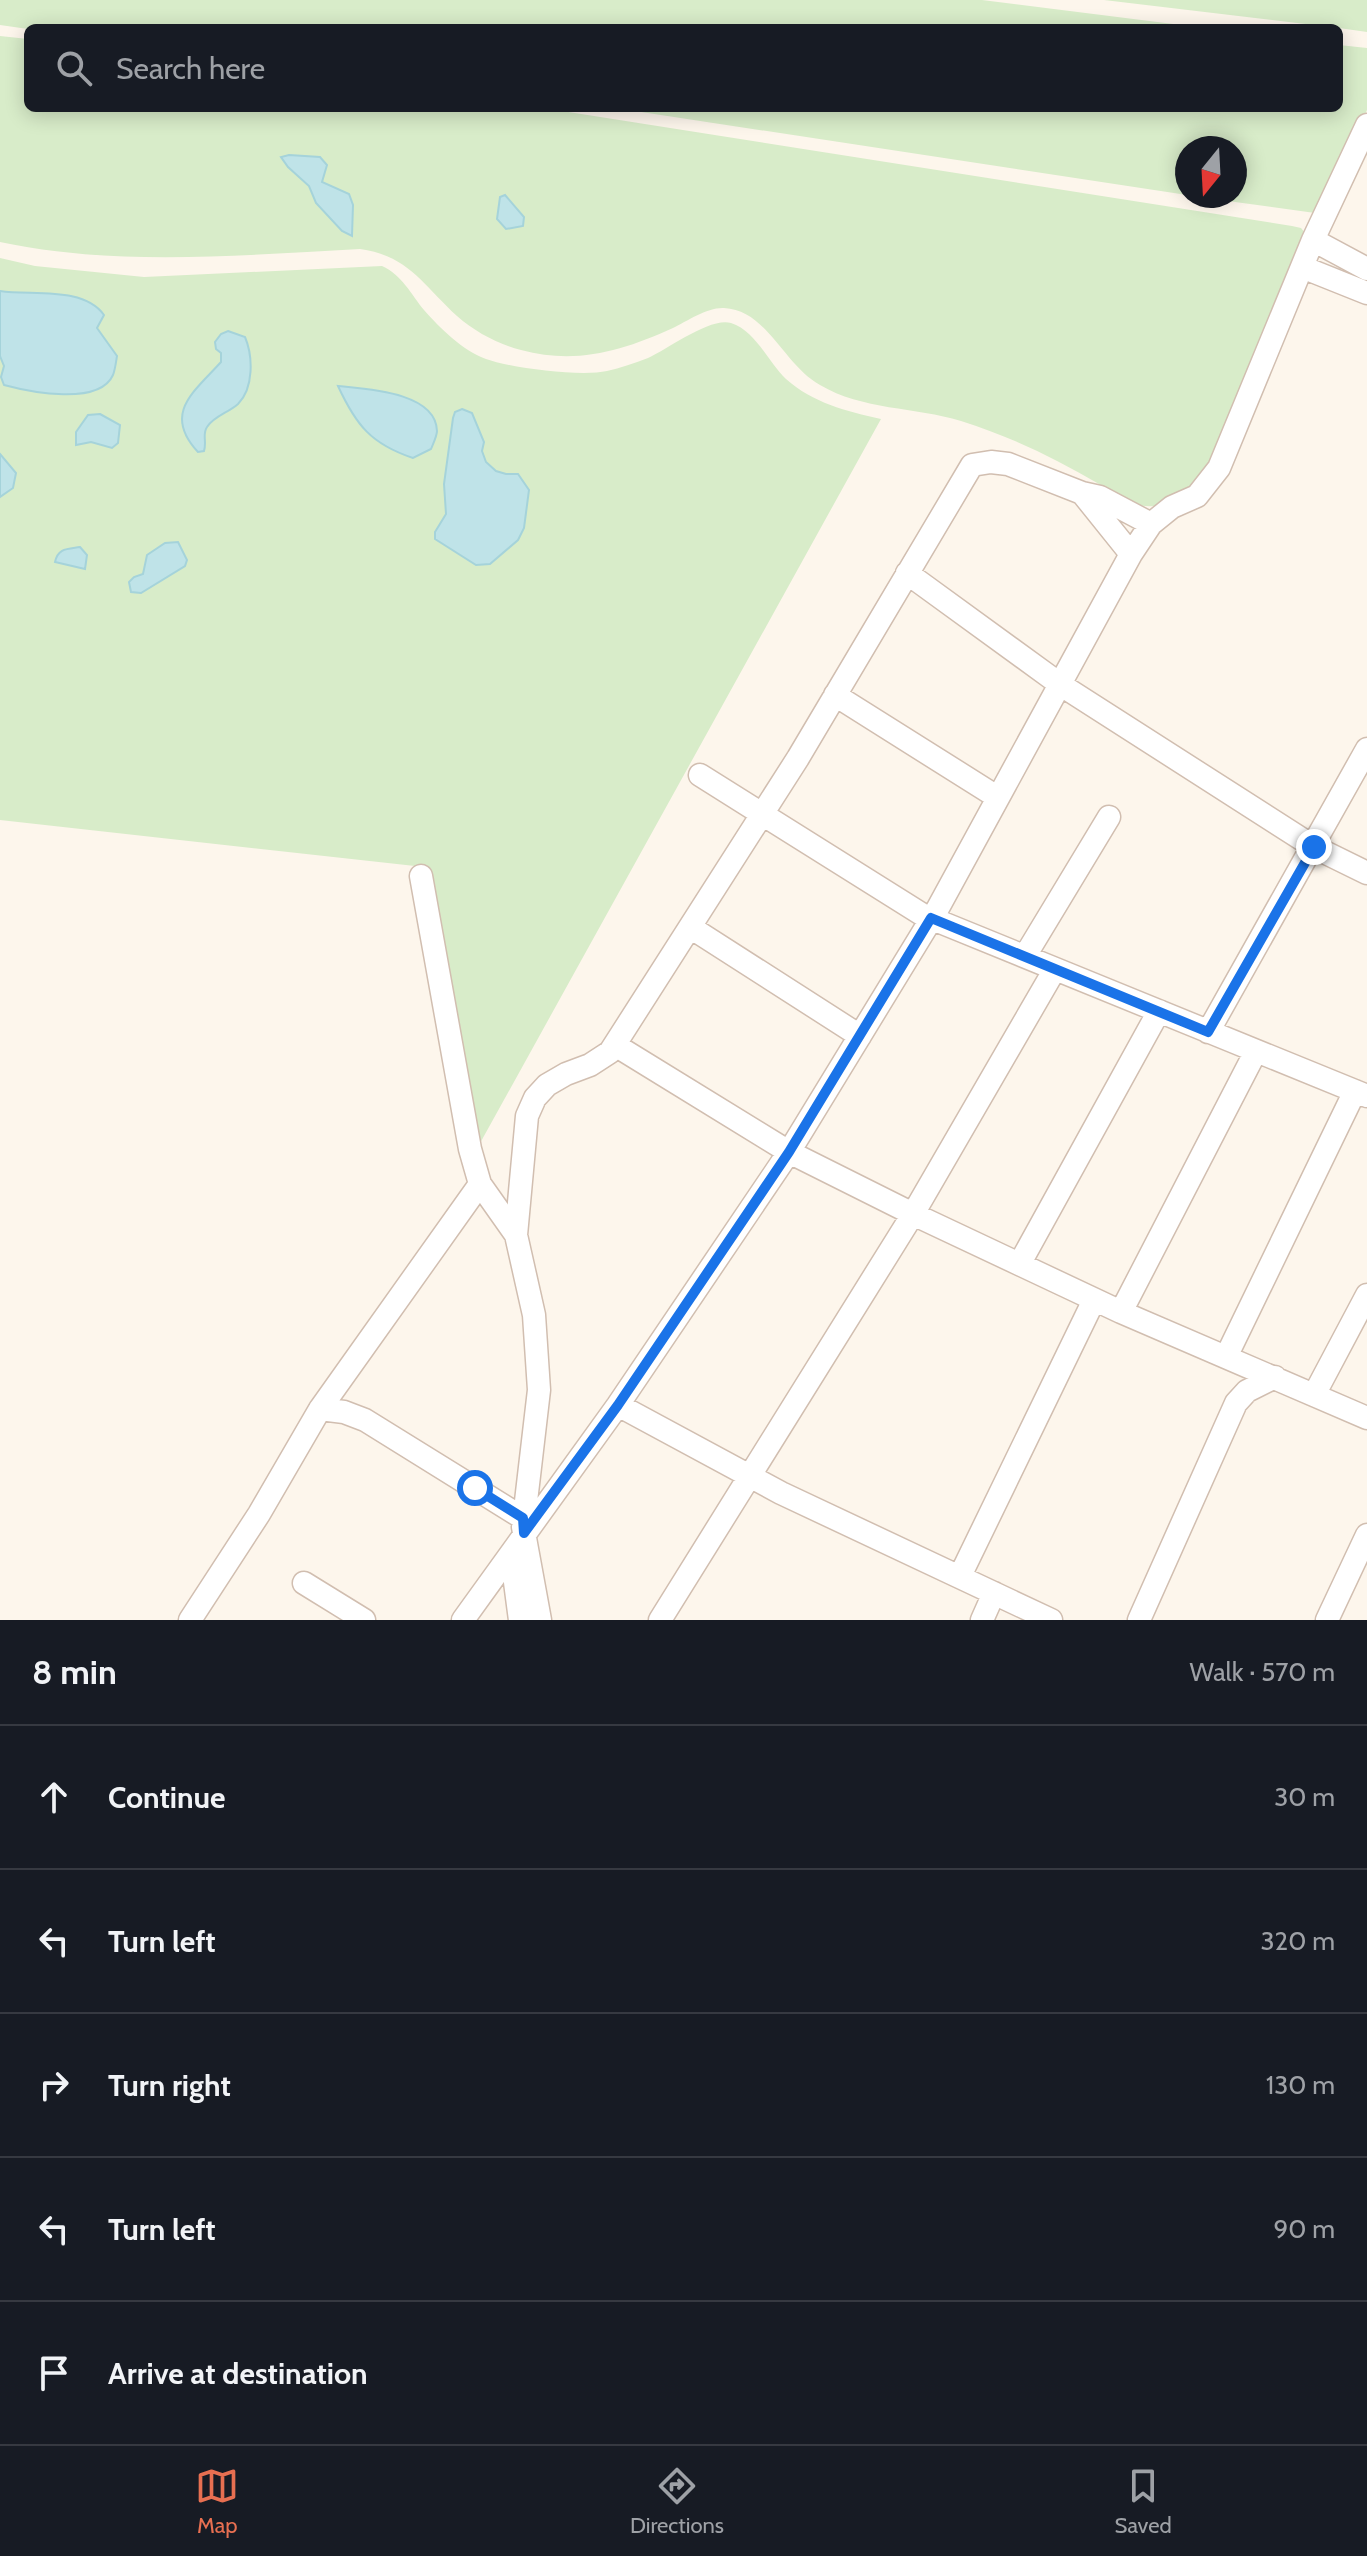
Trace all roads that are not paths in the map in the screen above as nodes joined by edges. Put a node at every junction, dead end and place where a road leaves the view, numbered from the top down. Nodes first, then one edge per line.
1 (1367, 125) edge
2 (1313, 240) junction
3 (1302, 267) junction
4 (1367, 269) edge
5 (1367, 293) edge
6 (1082, 493) junction
7 (1151, 524) junction
8 (1131, 554) junction
9 (907, 573) junction
10 (1061, 685) junction
11 (835, 695) junction
12 (1367, 749) edge
13 (700, 775) dead end
14 (997, 797) junction
15 (762, 813) junction
16 (1109, 817) dead end
17 (1314, 847) junction
18 (1367, 873) edge
19 (421, 876) dead end
20 (931, 918) junction
21 (690, 927) junction
22 (1025, 956) junction
23 (1055, 969) junction
24 (1159, 1011) junction
25 (1208, 1032) junction
26 (860, 1036) junction
27 (615, 1045) junction
28 (1256, 1051) junction
29 (1361, 1094) edge
30 (789, 1152) junction
31 (480, 1184) junction
32 (913, 1214) junction
33 (516, 1235) junction
34 (1020, 1263) junction
35 (1367, 1295) edge
36 (1094, 1300) junction
37 (1121, 1312) junction
38 (1226, 1357) junction
39 (1275, 1377) junction
40 (1314, 1395) junction
41 (618, 1405) junction
42 (320, 1409) junction
43 (1367, 1418) edge
44 (750, 1476) junction
45 (523, 1525) junction
46 (1367, 1535) edge
47 (527, 1556) junction
48 (960, 1576) junction
49 (304, 1583) dead end
50 (994, 1593) junction
51 (190, 1620) edge
52 (364, 1620) edge
53 (463, 1620) edge
54 (520, 1620) edge
55 (540, 1620) edge
56 (660, 1620) edge
57 (982, 1620) edge
58 (1051, 1620) edge
59 (1139, 1620) edge
60 (1327, 1620) edge

1 - 2 street
2 - 3 street
2 - 4 street
3 - 5 street
3 - 7 street
6 - 7 street
6 - 8 street
6 - 9 street
7 - 8 street
8 - 10 street
9 - 10 street
9 - 11 street
10 - 14 street
10 - 17 street
11 - 14 street
11 - 15 street
12 - 17 street
13 - 15 street
14 - 20 street
15 - 20 street
15 - 21 street
16 - 22 street
17 - 18 street
17 - 25 street
19 - 31 street
20 - 22 street
20 - 26 street
21 - 26 street
21 - 27 street
22 - 23 street
23 - 24 street
23 - 32 street
24 - 25 street
24 - 34 street
25 - 28 street
26 - 30 street
27 - 30 street
27 - 33 street
28 - 29 street
28 - 37 street
29 - 38 street
30 - 32 street
30 - 41 street
31 - 33 street
31 - 42 street
32 - 34 street
32 - 44 street
33 - 45 street
34 - 36 street
35 - 40 street
36 - 37 street
36 - 48 street
37 - 38 street
38 - 39 street
39 - 40 street
39 - 59 street
40 - 43 street
41 - 44 street
41 - 45 street
42 - 45 street
42 - 51 street
44 - 48 street
44 - 56 street
45 - 47 street
45 - 53 street
46 - 60 street
47 - 54 street
47 - 55 street
48 - 50 street
49 - 52 street
50 - 57 street
50 - 58 street

